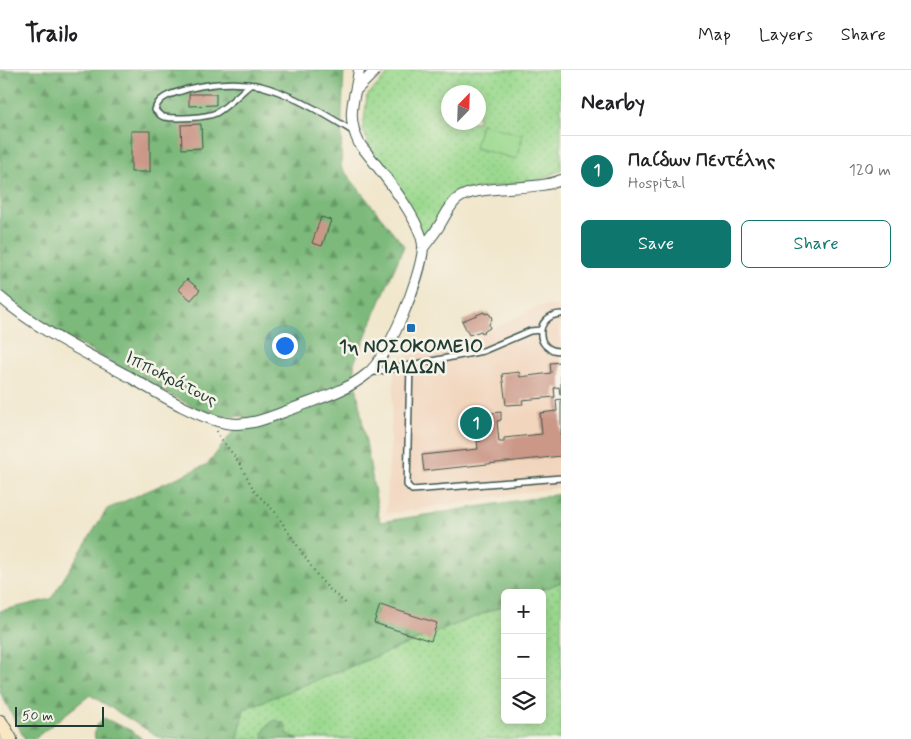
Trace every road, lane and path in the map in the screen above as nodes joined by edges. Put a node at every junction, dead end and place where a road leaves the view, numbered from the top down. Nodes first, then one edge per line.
1 (359, 70) edge
2 (376, 70) edge
3 (250, 85) junction
4 (357, 89) junction
5 (354, 132) junction
6 (561, 180) edge
7 (423, 248) junction
8 (0, 297) edge
9 (561, 314) edge
10 (541, 330) junction
11 (561, 351) edge
12 (410, 366) junction
13 (368, 374) junction
14 (214, 420) junction
15 (561, 478) edge
16 (348, 605) dead end
17 (0, 722) edge
18 (10, 739) edge

1 - 4 street
2 - 4 street
3 - 3 lane
3 - 5 lane
4 - 5 street
5 - 7 street
6 - 7 street
7 - 13 street
8 - 14 street, Ιπποκράτους
9 - 10 lane
10 - 11 lane
10 - 12 lane
12 - 13 lane
12 - 15 lane
13 - 14 street, Ιπποκράτους
14 - 16 path
17 - 18 main road

